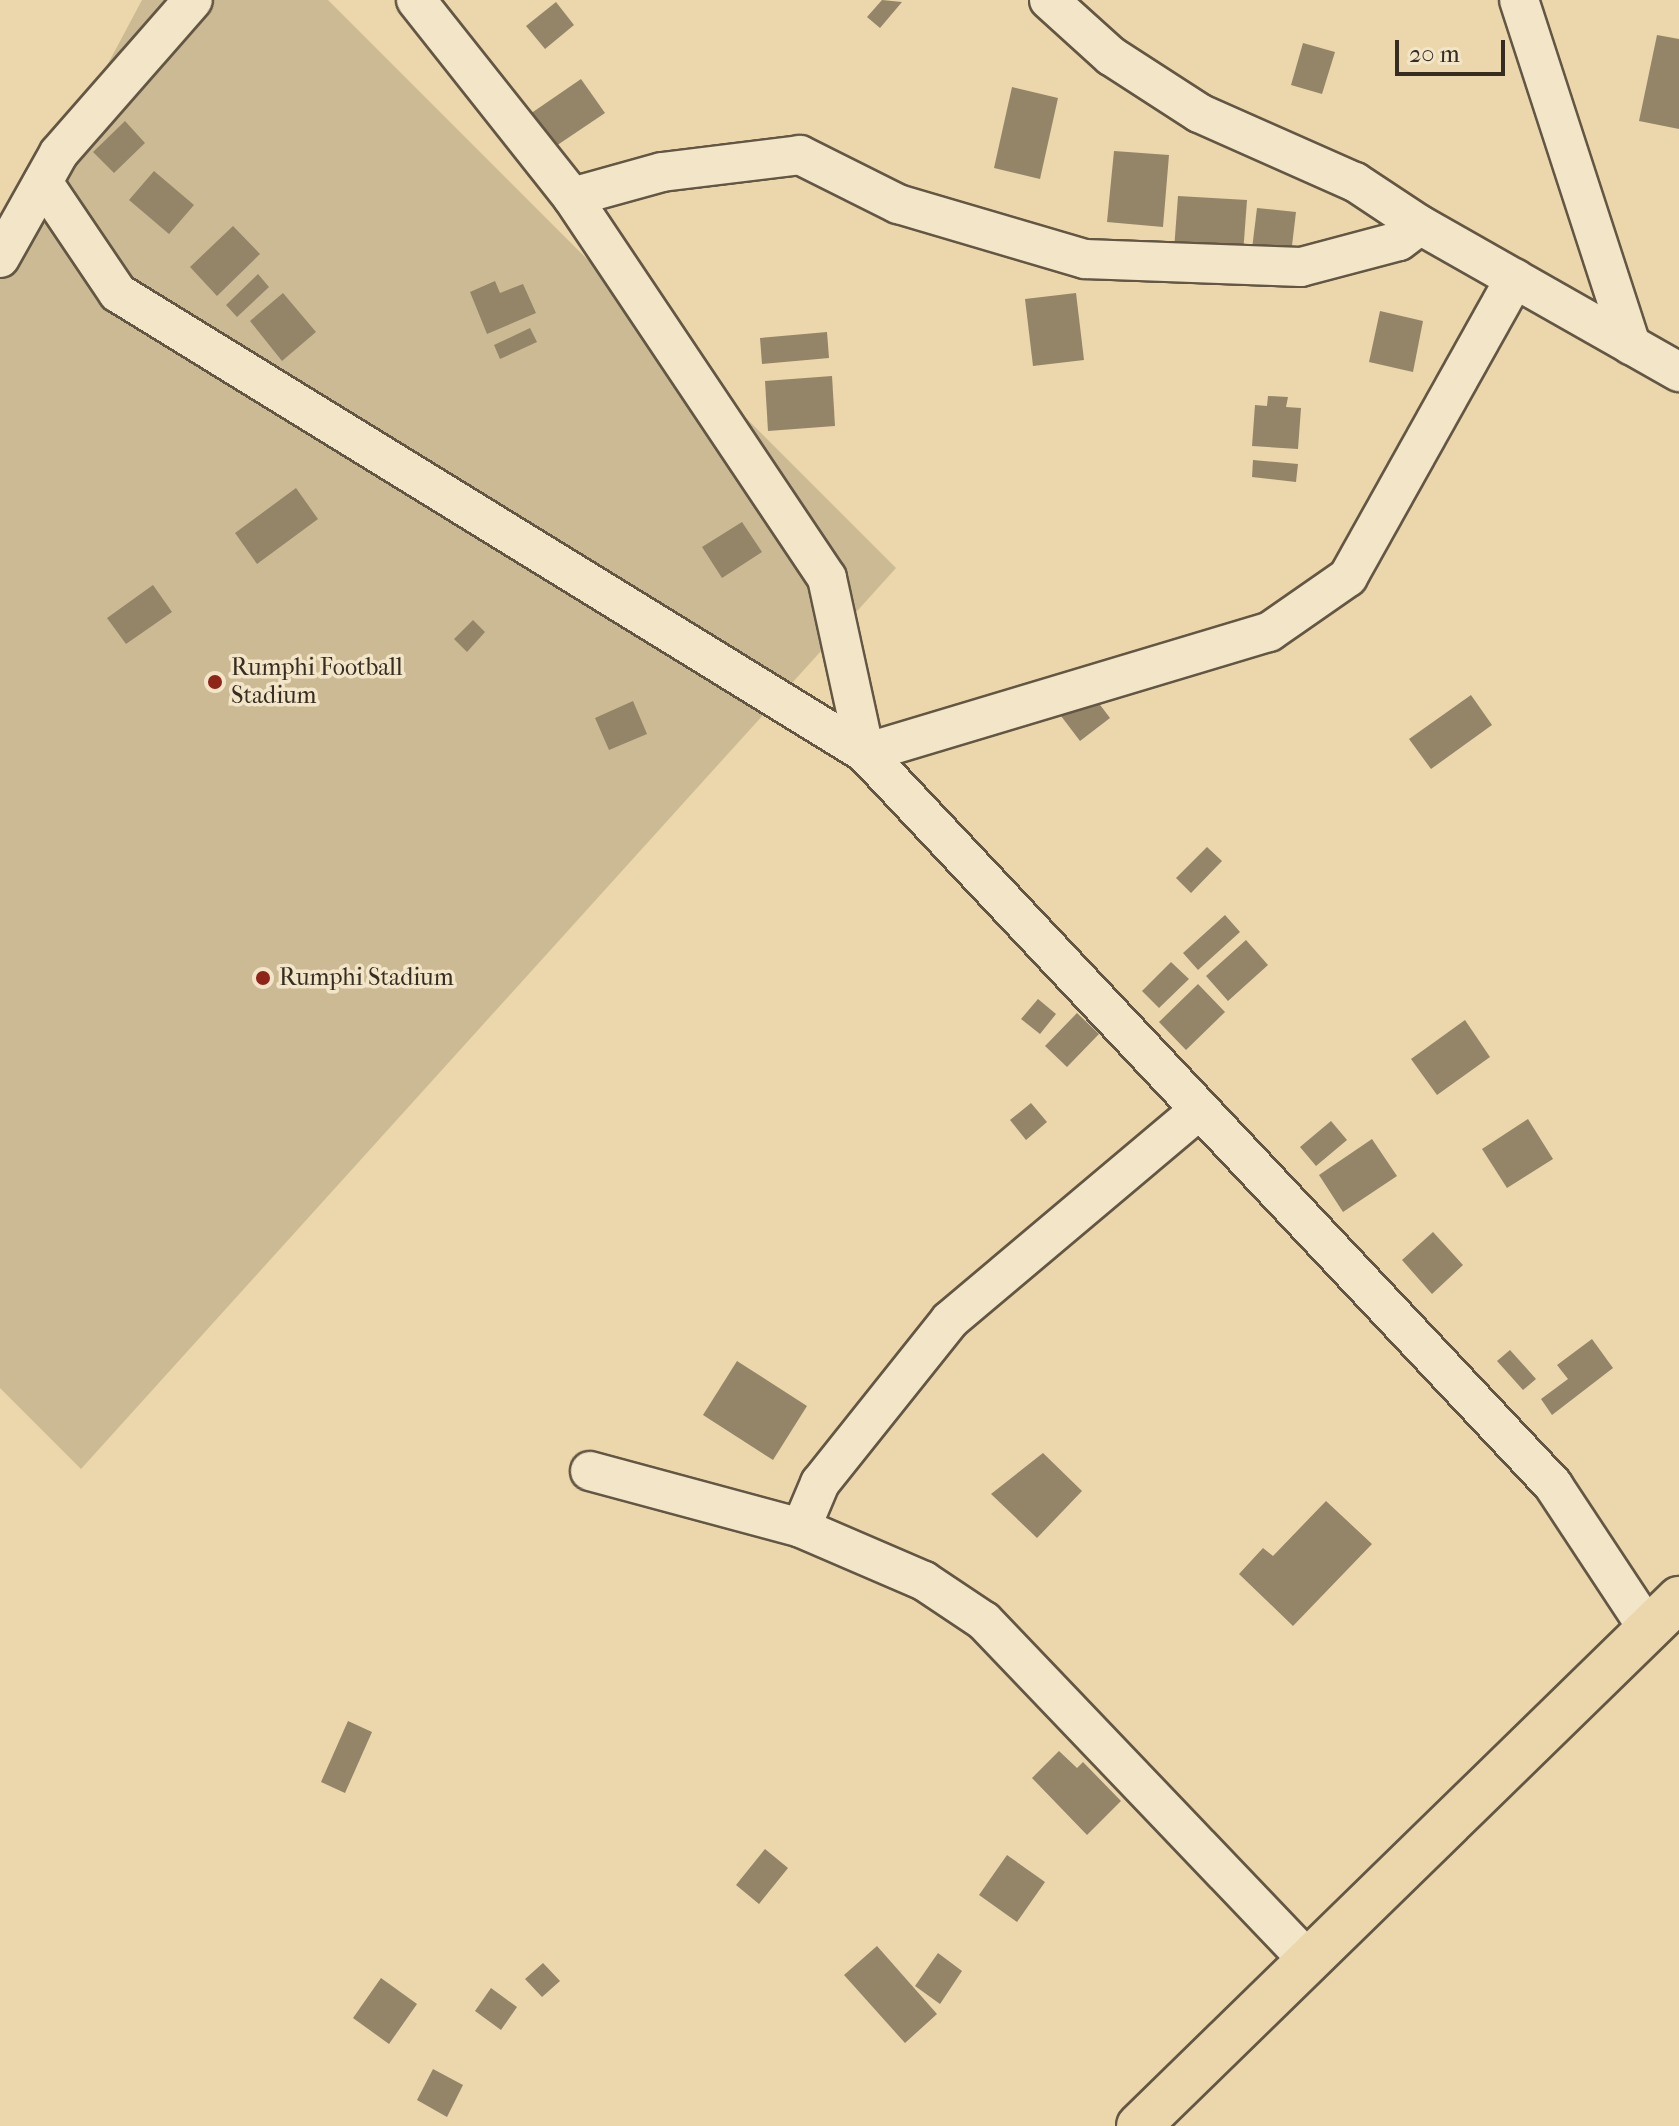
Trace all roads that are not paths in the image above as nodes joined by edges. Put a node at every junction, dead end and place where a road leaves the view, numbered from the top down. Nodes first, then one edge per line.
1 (193, 0) edge
2 (416, 0) edge
3 (1049, 0) edge
4 (1519, 0) edge
5 (43, 182) junction
6 (572, 197) junction
7 (1420, 225) junction
8 (0, 258) edge
9 (1515, 278) junction
10 (1631, 345) junction
11 (1679, 372) edge
12 (865, 753) junction
13 (1198, 1111) junction
14 (590, 1471) dead end
15 (801, 1528) junction
16 (1679, 1599) edge
17 (1648, 1629) junction
18 (1308, 1960) junction
19 (1139, 2126) edge

1 - 5 street
2 - 6 street
3 - 7 street
4 - 10 street
5 - 8 street
5 - 12 street
6 - 7 street
6 - 12 street
7 - 9 street
9 - 10 street
9 - 12 street
10 - 11 street
12 - 13 street
13 - 15 street
13 - 17 street
14 - 15 street
15 - 18 street
16 - 17 main road
17 - 18 main road
18 - 19 main road

